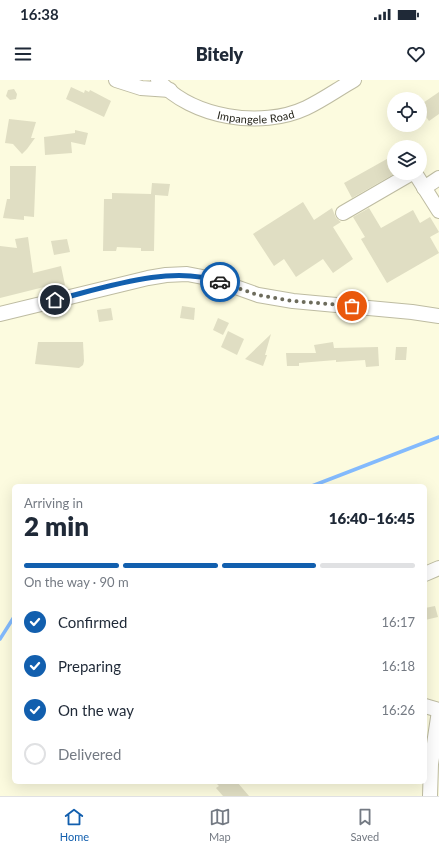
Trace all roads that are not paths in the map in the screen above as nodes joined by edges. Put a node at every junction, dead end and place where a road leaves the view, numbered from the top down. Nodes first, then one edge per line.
1 (116, 80) edge
2 (158, 80) edge
3 (354, 80) edge
4 (170, 90) junction
5 (439, 178) edge
6 (400, 180) edge
7 (419, 180) edge
8 (424, 188) junction
9 (439, 211) edge
10 (343, 213) dead end
11 (0, 314) edge
12 (439, 316) edge
13 (439, 568) edge
14 (427, 573) edge
15 (427, 707) edge
16 (439, 711) edge
17 (430, 796) edge

1 - 4 street
2 - 4 street, Impangele Road
3 - 4 street, Impangele Road
5 - 8 street
6 - 10 street
7 - 8 street
8 - 9 street
11 - 12 street
13 - 14 street
15 - 16 street
16 - 17 street

